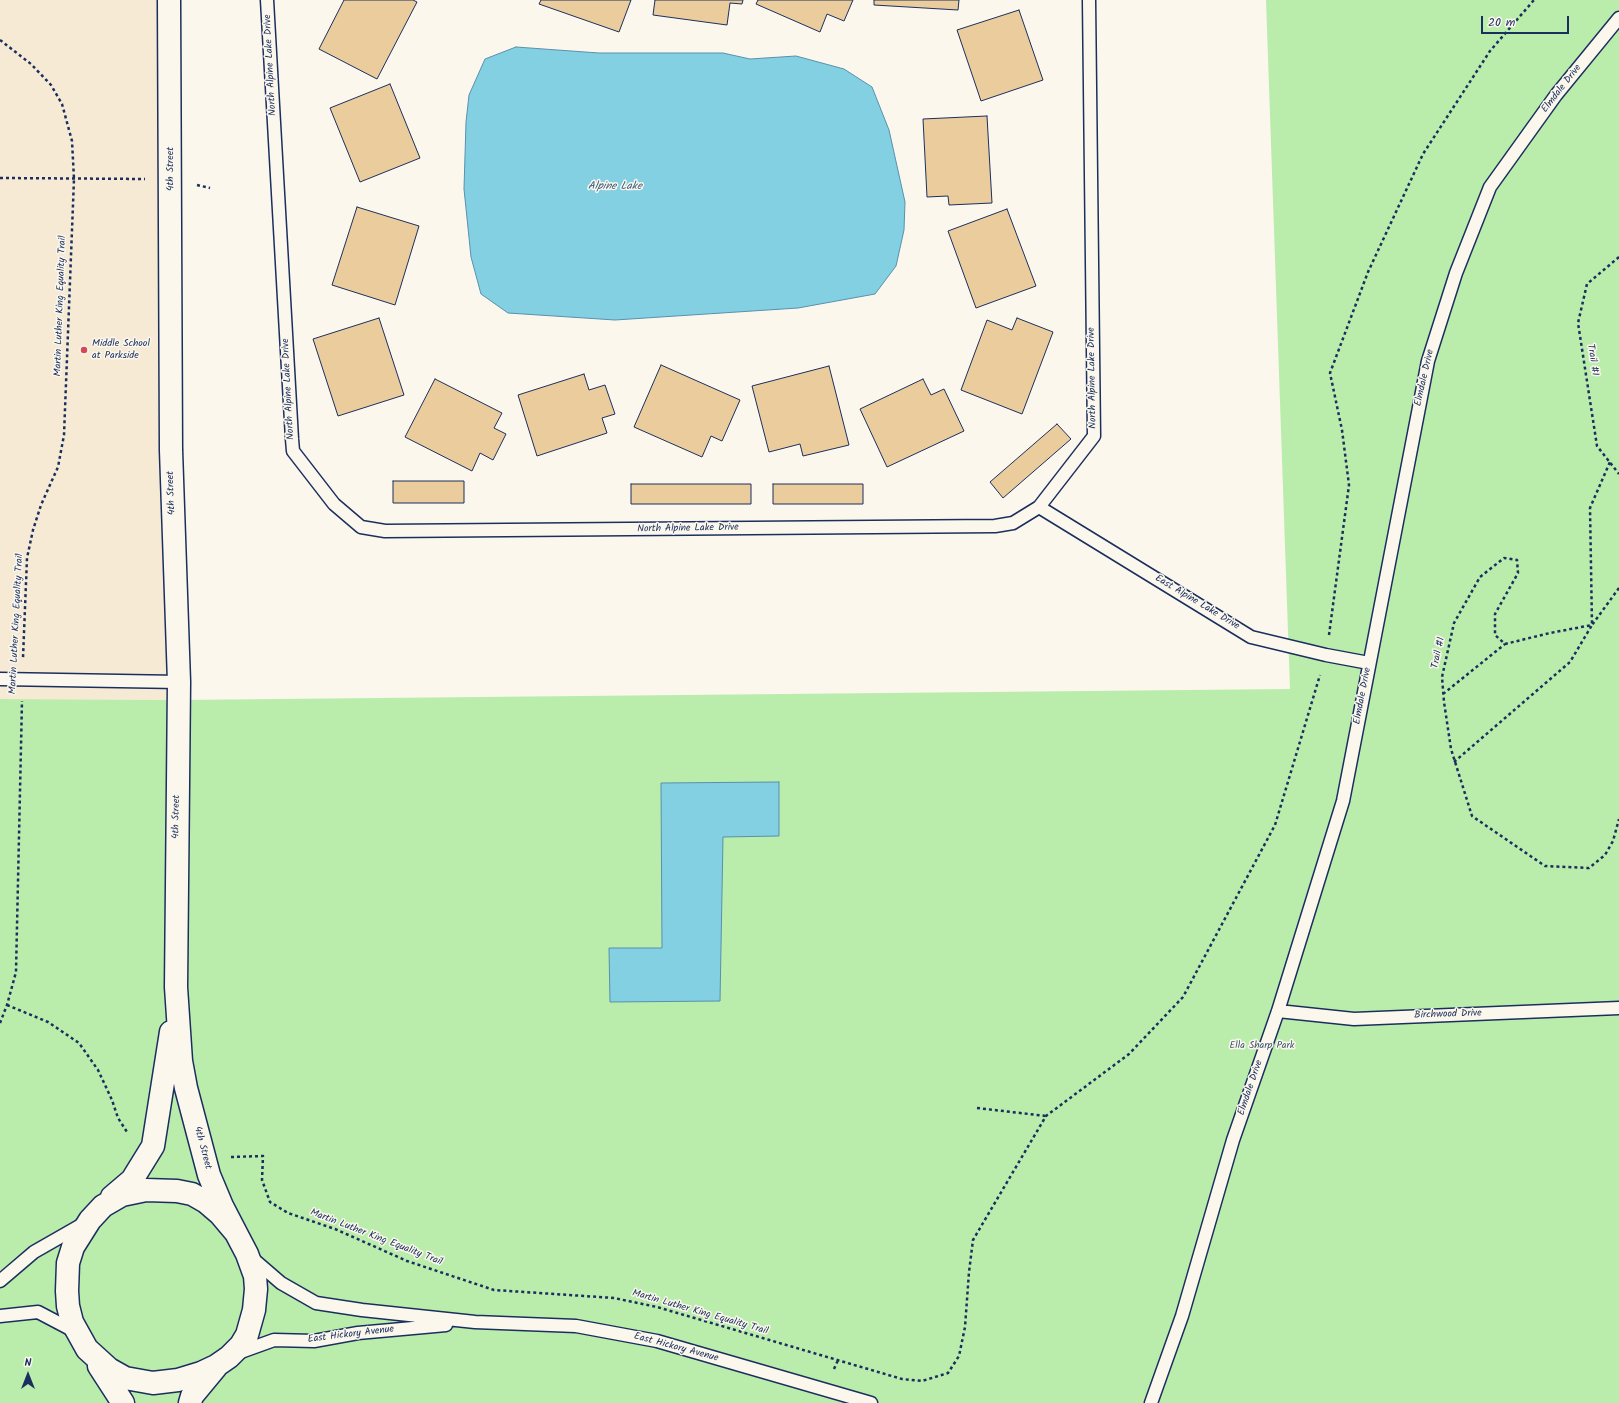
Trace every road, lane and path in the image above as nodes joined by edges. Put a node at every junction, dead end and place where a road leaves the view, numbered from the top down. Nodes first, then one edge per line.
1 (169, 0) edge
2 (268, 0) edge
3 (1089, 0) edge
4 (1534, 0) edge
5 (1619, 18) edge
6 (0, 40) edge
7 (0, 178) edge
8 (74, 179) junction
9 (171, 179) junction
10 (210, 188) dead end
11 (1619, 257) edge
12 (1610, 462) junction
13 (1619, 474) edge
14 (1039, 507) junction
15 (1619, 588) edge
16 (1592, 625) junction
17 (1505, 644) junction
18 (1326, 655) junction
19 (1369, 663) junction
20 (0, 679) edge
21 (22, 679) junction
22 (179, 682) junction
23 (1443, 694) junction
24 (1454, 762) junction
25 (1619, 819) edge
26 (176, 987) junction
27 (7, 1005) junction
28 (1619, 1008) edge
29 (1278, 1011) junction
30 (0, 1023) edge
31 (977, 1108) dead end
32 (1046, 1116) junction
33 (153, 1146) junction
34 (203, 1154) junction
35 (96, 1213) junction
36 (236, 1233) junction
37 (247, 1254) junction
38 (0, 1281) edge
39 (0, 1316) edge
40 (475, 1322) junction
41 (82, 1341) junction
42 (838, 1360) junction
43 (223, 1362) junction
44 (834, 1369) dead end
45 (123, 1403) edge
46 (190, 1403) edge
47 (871, 1403) edge
48 (1151, 1403) edge

1 - 9 street, 4th Street
2 - 14 lane, North Alpine Lake Drive
3 - 14 lane, North Alpine Lake Drive
4 - 18 path
5 - 19 lane, Elmdale Drive
6 - 8 path, Martin Luther King Equality Trail
7 - 8 path
8 - 9 path
8 - 21 path, Martin Luther King Equality Trail
9 - 10 path
9 - 22 street, 4th Street
11 - 12 path, Trail #1
12 - 13 path, Trail #1
12 - 16 path
14 - 18 lane, East Alpine Lake Drive
15 - 16 path
16 - 17 path
16 - 24 path
17 - 23 path
17 - 23 path, Trail #1
18 - 19 lane, East Alpine Lake Drive
18 - 32 path
19 - 29 lane, Elmdale Drive
20 - 21 lane
21 - 22 lane
21 - 27 path, Martin Luther King Equality Trail
22 - 26 street, 4th Street
23 - 24 path, Trail #1
24 - 25 path, Trail #1
26 - 33 street, 4th Street
26 - 34 street, 4th Street
27 - 30 path, Martin Luther King Equality Trail
27 - 33 path
28 - 29 lane, Birchwood Drive
29 - 48 lane, Elmdale Drive
31 - 32 path
32 - 42 path, Martin Luther King Equality Trail
33 - 35 street, 4th Street
34 - 36 street, 4th Street
34 - 42 path, Martin Luther King Equality Trail
35 - 36 street
35 - 38 lane
35 - 41 street
36 - 37 street
37 - 40 lane, East Hickory Avenue
37 - 43 street
39 - 41 lane
40 - 43 lane, East Hickory Avenue
40 - 47 lane, East Hickory Avenue
41 - 43 street
41 - 45 street
42 - 44 path
43 - 46 street

